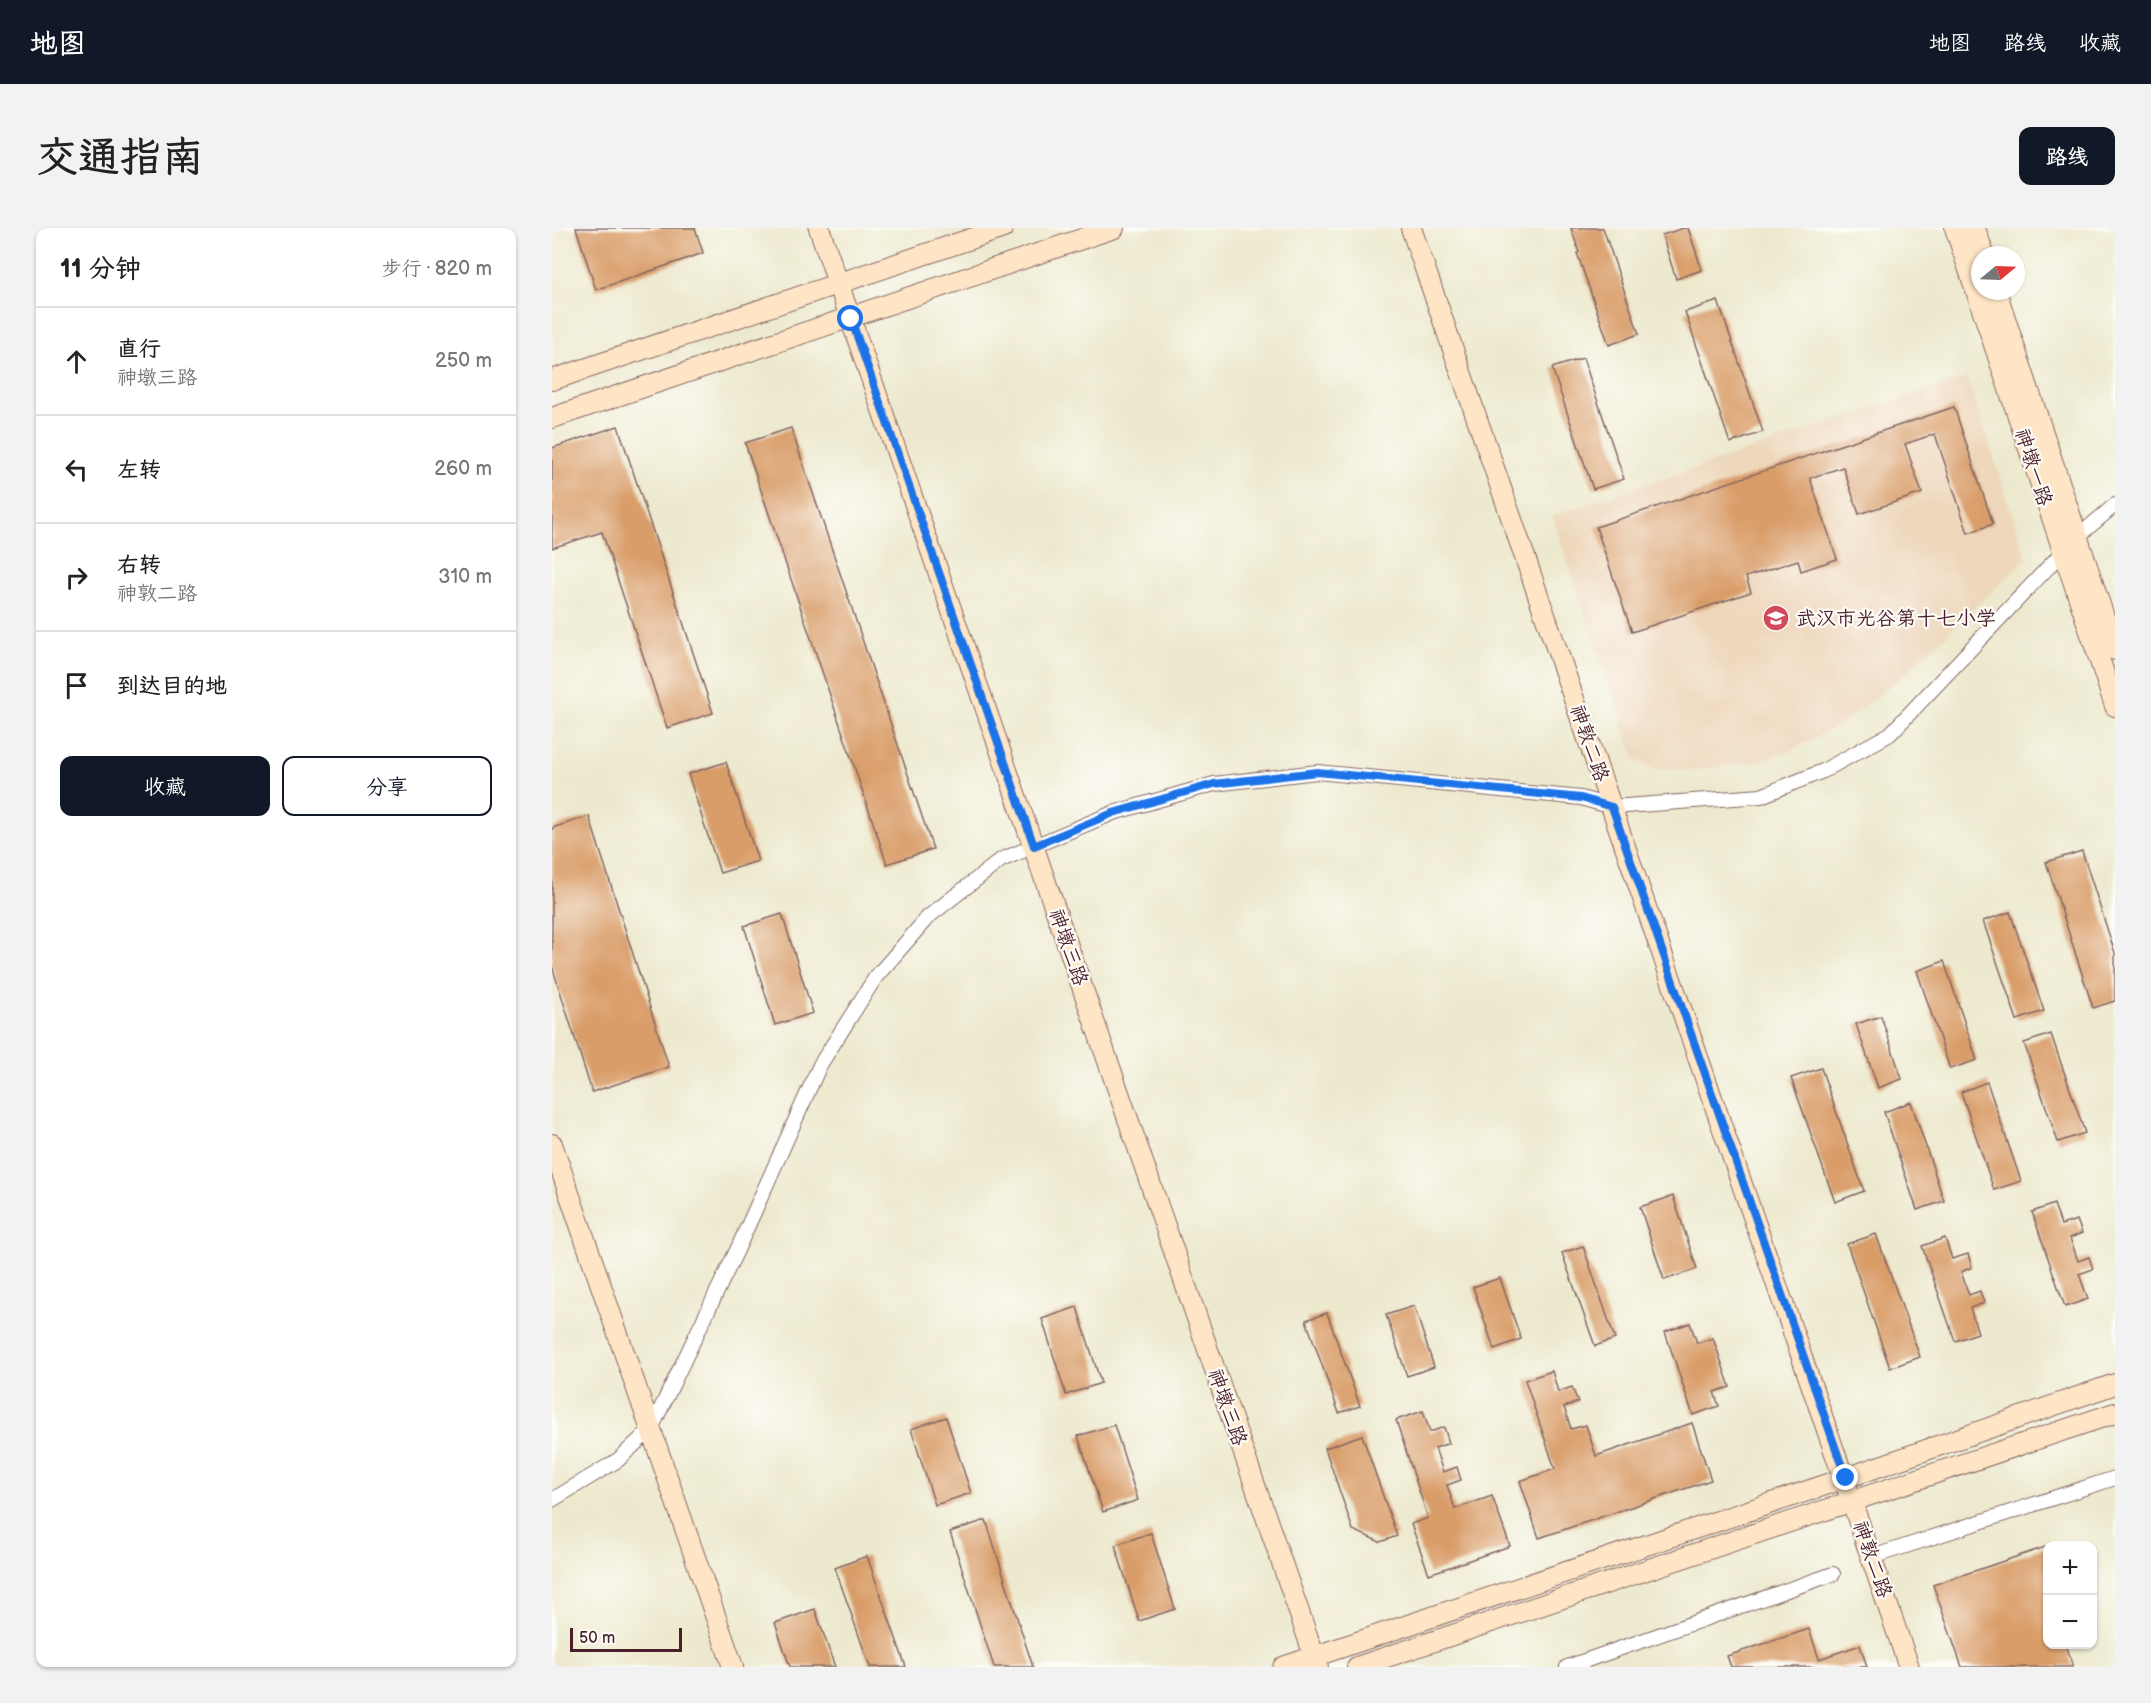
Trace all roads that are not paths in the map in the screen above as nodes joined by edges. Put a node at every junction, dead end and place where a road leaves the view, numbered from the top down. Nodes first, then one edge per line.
1 (819, 228) edge
2 (1003, 228) edge
3 (1114, 228) edge
4 (1411, 228) edge
5 (1955, 228) edge
6 (1975, 228) edge
7 (1981, 246) edge
8 (838, 285) junction
9 (1999, 300) edge
10 (851, 319) junction
11 (552, 380) edge
12 (552, 418) edge
13 (2115, 504) edge
14 (2076, 538) junction
15 (2063, 556) junction
16 (2115, 650) edge
17 (2115, 706) edge
18 (1612, 807) junction
19 (1034, 846) junction
20 (552, 1144) edge
21 (2115, 1384) edge
22 (2115, 1413) edge
23 (651, 1429) junction
24 (1846, 1478) junction
25 (2115, 1478) edge
26 (552, 1500) edge
27 (1854, 1501) junction
28 (1872, 1557) junction
29 (1833, 1574) dead end
30 (1316, 1662) edge
31 (733, 1667) edge
32 (1283, 1667) edge
33 (1357, 1667) edge
34 (1567, 1667) edge
35 (1910, 1667) edge

1 - 8 street, 神墩三路
2 - 8 street
3 - 10 street
4 - 18 street, 神敦二路
5 - 15 street, 神墩一路
6 - 7 street
8 - 10 street, 神墩三路
8 - 11 street
9 - 14 street, 神墩一路
10 - 12 street
10 - 19 street, 神墩三路
13 - 14 street
14 - 15 street
14 - 16 street, 神墩一路
15 - 17 street, 神墩一路
15 - 18 street
18 - 19 street
18 - 24 street, 神敦二路
19 - 23 street
19 - 30 street, 神墩三路
20 - 23 street
21 - 24 street
22 - 27 street
23 - 26 street
23 - 31 street
24 - 27 street, 神敦二路
24 - 30 street
25 - 28 street
27 - 28 street, 神敦二路
27 - 33 street
28 - 35 street, 神敦二路
29 - 34 street
30 - 32 street

